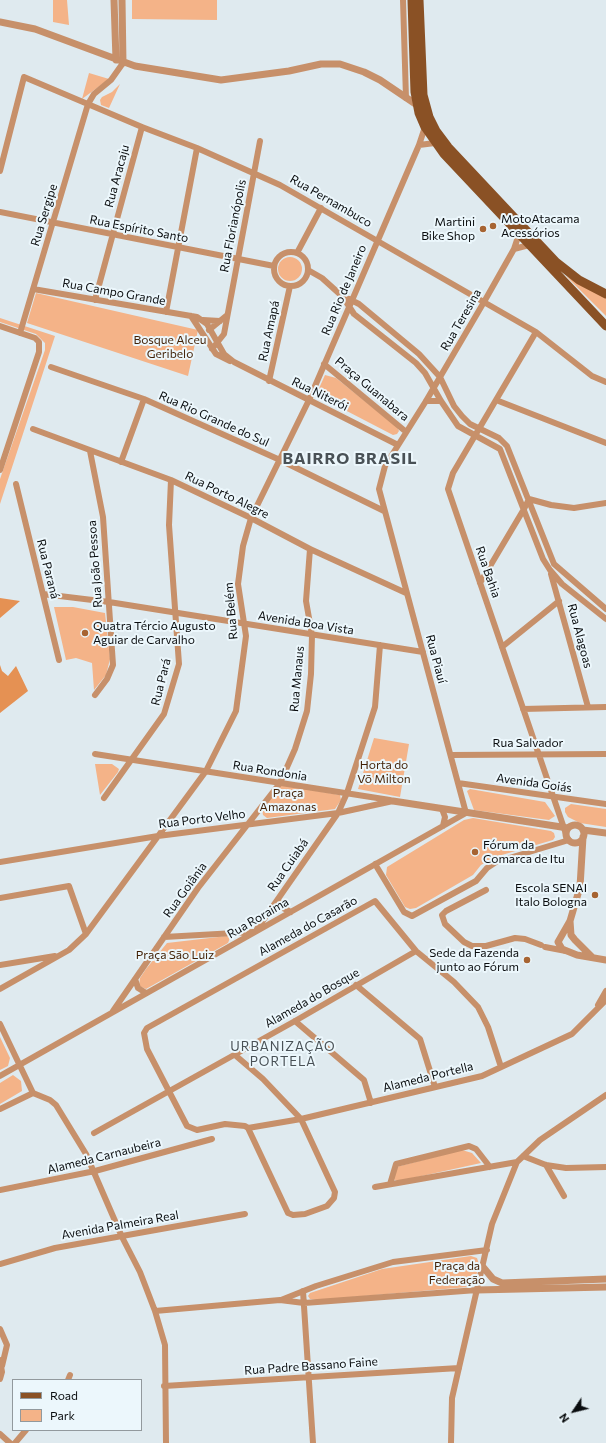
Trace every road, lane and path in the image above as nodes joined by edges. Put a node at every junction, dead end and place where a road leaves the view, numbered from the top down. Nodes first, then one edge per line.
1 (114, 0) edge
2 (122, 0) edge
3 (403, 0) edge
4 (412, 0) edge
5 (419, 0) edge
6 (0, 22) edge
7 (116, 60) junction
8 (123, 63) junction
9 (118, 71) junction
10 (406, 98) junction
11 (88, 104) junction
12 (417, 105) junction
13 (142, 127) junction
14 (425, 128) junction
15 (260, 141) dead end
16 (435, 143) junction
17 (419, 146) junction
18 (197, 148) junction
19 (0, 171) edge
20 (254, 174) junction
21 (321, 208) junction
22 (0, 212) edge
23 (53, 223) junction
24 (519, 234) junction
25 (113, 235) junction
26 (378, 241) junction
27 (529, 245) junction
28 (178, 248) junction
29 (514, 249) junction
30 (297, 253) junction
31 (238, 259) junction
32 (274, 266) junction
33 (308, 270) junction
34 (290, 286) junction
35 (33, 289) junction
36 (606, 294) edge
37 (343, 297) junction
38 (96, 300) junction
39 (352, 300) junction
40 (484, 302) junction
41 (349, 307) junction
42 (166, 312) junction
43 (191, 316) junction
44 (226, 316) junction
45 (203, 320) junction
46 (220, 321) junction
47 (0, 326) edge
48 (606, 326) edge
49 (211, 329) junction
50 (536, 332) junction
51 (20, 333) junction
52 (204, 335) junction
53 (218, 342) junction
54 (212, 349) junction
55 (234, 362) junction
56 (324, 364) junction
57 (51, 367) dead end
58 (440, 377) junction
59 (269, 381) junction
60 (606, 382) edge
61 (434, 387) junction
62 (144, 399) junction
63 (308, 400) junction
64 (496, 400) junction
65 (426, 401) junction
66 (441, 401) junction
67 (480, 428) junction
68 (33, 429) dead end
69 (405, 431) junction
70 (475, 436) junction
71 (604, 443) edge
72 (398, 444) junction
73 (90, 451) junction
74 (280, 460) junction
75 (121, 462) junction
76 (0, 470) edge
77 (171, 480) junction
78 (16, 484) dead end
79 (529, 499) junction
80 (606, 503) edge
81 (524, 509) junction
82 (384, 511) junction
83 (251, 518) junction
84 (310, 549) junction
85 (550, 570) junction
86 (568, 577) junction
87 (480, 583) junction
88 (562, 584) junction
89 (406, 593) junction
90 (43, 594) junction
91 (557, 595) junction
92 (109, 602) junction
93 (559, 602) junction
94 (606, 608) edge
95 (176, 614) junction
96 (606, 619) edge
97 (244, 624) junction
98 (312, 635) junction
99 (380, 645) junction
100 (502, 647) junction
101 (423, 652) junction
102 (60, 660) dead end
103 (95, 695) dead end
104 (588, 707) junction
105 (606, 707) edge
106 (523, 709) junction
107 (95, 754) dead end
108 (538, 754) junction
109 (606, 754) edge
110 (451, 755) junction
111 (132, 760) junction
112 (206, 771) junction
113 (280, 783) junction
114 (458, 783) junction
115 (347, 793) junction
116 (552, 796) junction
117 (104, 798) dead end
118 (393, 801) junction
119 (606, 804) edge
120 (442, 809) junction
121 (338, 813) junction
122 (466, 813) junction
123 (249, 824) junction
124 (552, 825) junction
125 (443, 826) junction
126 (583, 833) junction
127 (606, 833) edge
128 (567, 834) junction
129 (158, 836) junction
130 (582, 856) junction
131 (0, 862) edge
132 (374, 864) junction
133 (486, 890) dead end
134 (0, 898) edge
135 (278, 899) junction
136 (291, 912) junction
137 (570, 921) junction
138 (255, 932) junction
139 (86, 934) junction
140 (562, 935) junction
141 (164, 937) junction
142 (573, 938) junction
143 (416, 951) junction
144 (566, 951) junction
145 (58, 956) junction
146 (592, 957) junction
147 (606, 960) edge
148 (0, 965) edge
149 (135, 979) junction
150 (356, 985) junction
151 (0, 989) edge
152 (127, 990) junction
153 (606, 991) edge
154 (146, 993) junction
155 (135, 999) junction
156 (606, 1000) edge
157 (596, 1008) junction
158 (113, 1012) junction
159 (295, 1021) junction
160 (0, 1024) edge
161 (235, 1054) junction
162 (18, 1065) junction
163 (501, 1067) junction
164 (0, 1076) edge
165 (436, 1087) junction
166 (169, 1090) junction
167 (33, 1093) junction
168 (606, 1095) edge
169 (372, 1103) junction
170 (0, 1109) edge
171 (301, 1119) junction
172 (248, 1128) junction
173 (94, 1133) dead end
174 (212, 1139) dead end
175 (523, 1156) junction
176 (517, 1162) junction
177 (546, 1165) junction
178 (606, 1166) edge
179 (490, 1167) junction
180 (95, 1171) junction
181 (390, 1184) junction
182 (375, 1187) dead end
183 (0, 1190) edge
184 (564, 1196) dead end
185 (245, 1214) dead end
186 (122, 1237) junction
187 (487, 1250) junction
188 (0, 1264) edge
189 (483, 1267) junction
190 (606, 1279) edge
191 (606, 1287) edge
192 (478, 1290) junction
193 (303, 1291) junction
194 (280, 1300) junction
195 (304, 1303) junction
196 (155, 1311) junction
197 (0, 1329) edge
198 (1, 1363) edge
199 (459, 1368) junction
200 (309, 1377) junction
201 (0, 1379) edge
202 (164, 1386) junction
203 (25, 1431) edge
204 (0, 1434) edge
205 (10, 1443) edge
206 (15, 1443) edge
207 (166, 1443) edge
208 (313, 1443) edge
209 (451, 1443) edge

1 - 7 street
2 - 8 street
3 - 10 street
4 - 12 main road
5 - 36 main road
6 - 7 street
7 - 8 street
7 - 9 street
8 - 9 street
8 - 10 street
9 - 11 street
10 - 12 street
11 - 13 street, Rua Pernambuco
11 - 19 street, Rua Pernambuco
11 - 23 street, Rua Sergipe
12 - 14 main road
13 - 18 street, Rua Pernambuco
13 - 25 street, Rua Aracaju
14 - 16 main road
14 - 17 street, Rua Rio de Janeiro
15 - 20 street, Rua Florianópolis
16 - 17 street
16 - 24 main road
17 - 26 street, Rua Rio de Janeiro
18 - 20 street, Rua Pernambuco
18 - 28 street
20 - 21 street, Rua Pernambuco
20 - 31 street, Rua Florianópolis
21 - 26 street, Rua Pernambuco
21 - 30 street
22 - 23 street, Rua Espírito Santo
23 - 25 street, Rua Espírito Santo
23 - 35 street, Rua Sergipe
24 - 27 main road
24 - 29 street, Rua Teresina
25 - 28 street, Rua Espírito Santo
25 - 38 street, Rua Aracaju
26 - 39 street, Rua Rio de Janeiro
26 - 40 street, Rua Pernambuco
27 - 29 street
27 - 48 main road
28 - 31 street, Rua Espírito Santo
28 - 42 street
29 - 40 street, Rua Teresina
30 - 32 street
30 - 33 street
31 - 32 street, Rua Espírito Santo
31 - 44 street, Rua Florianópolis
32 - 34 street
33 - 34 street
33 - 37 street
34 - 59 street, Rua Amapá
35 - 38 street, Rua Campo Grande
35 - 51 street, Rua Sergipe
37 - 39 street
37 - 41 street
38 - 42 street, Rua Campo Grande
39 - 41 street, Rua Rio de Janeiro
39 - 58 street
40 - 50 street, Rua Pernambuco
40 - 58 street, Rua Teresina
41 - 56 street, Rua Rio de Janeiro
41 - 61 street
42 - 43 street, Rua Campo Grande
43 - 45 street, Rua Campo Grande
43 - 52 street
44 - 46 street
44 - 53 street, Rua Florianópolis
45 - 46 street
45 - 49 street, Rua Campo Grande
46 - 49 street
47 - 51 street
49 - 52 street
49 - 53 street, Rua Campo Grande
50 - 60 street, Rua Pernambuco
50 - 64 street, Rua Bahia
51 - 76 street
52 - 54 street
53 - 54 street, Rua Florianópolis
53 - 55 street, Rua Niterói
54 - 55 street, Rua Niterói
55 - 59 street, Rua Niterói
56 - 63 street, Rua Rio de Janeiro
56 - 69 street, Praça Guanabara
57 - 62 street, Rua Rio Grande do Sul
58 - 61 street, Rua Teresina
58 - 67 street
59 - 63 street, Rua Niterói
61 - 65 street, Rua Teresina
61 - 66 street
62 - 74 street, Rua Rio Grande do Sul
62 - 75 street
63 - 72 street, Rua Niterói
63 - 74 street, Rua Belém
64 - 67 street, Rua Bahia
64 - 71 street
65 - 66 street
65 - 69 street, Rua Teresina
66 - 70 street
67 - 70 street, Rua Bahia
67 - 79 street
68 - 73 street, Rua Porto Alegre
69 - 72 street, Rua Teresina
70 - 81 street
70 - 87 street, Rua Bahia
72 - 82 street, Rua Teresina
73 - 75 street, Rua Porto Alegre
73 - 92 street, Rua João Pessoa
74 - 82 street, Rua Rio Grande do Sul
74 - 83 street, Rua Belém
75 - 77 street, Rua Porto Alegre
77 - 83 street, Rua Porto Alegre
77 - 95 street, Rua Pará
78 - 90 street, Rua Paraná
79 - 80 street
79 - 81 street
79 - 86 street
81 - 85 street
81 - 87 street
82 - 89 street, Rua Piauí
83 - 84 street, Rua Porto Alegre
83 - 97 street, Rua Belém
84 - 89 street, Rua Porto Alegre
84 - 98 street, Rua Manaus
85 - 88 street
85 - 91 street, Rua Alagoas
86 - 88 street
86 - 94 street
87 - 100 street, Rua Bahia
88 - 91 street
88 - 96 street
89 - 101 street, Rua Piauí
90 - 92 street, Avenida Boa Vista
90 - 102 street, Rua Paraná
91 - 93 street, Rua Alagoas
92 - 95 street, Avenida Boa Vista
92 - 103 street, Rua João Pessoa
93 - 100 street
93 - 104 street, Rua Alagoas
95 - 97 street, Avenida Boa Vista
95 - 111 street, Rua Pará
97 - 98 street, Avenida Boa Vista
97 - 112 street, Rua Belém
98 - 99 street, Avenida Boa Vista
98 - 113 street, Rua Manaus
99 - 101 street, Avenida Boa Vista
99 - 115 street, Rua Cuiabá
100 - 106 street, Rua Bahia
101 - 110 street, Rua Piauí
104 - 105 street
104 - 106 street
106 - 108 street, Rua Bahia
107 - 111 street, Rua Rondonia
108 - 109 street, Rua Salvador
108 - 110 street, Rua Salvador
108 - 116 street, Rua Bahia
110 - 114 street, Rua Piauí
111 - 112 street, Rua Rondonia
111 - 117 street, Rua Pará
112 - 113 street, Rua Rondonia
112 - 129 street, Rua Belém
113 - 115 street, Rua Rondonia
113 - 123 street, Rua Goiânia
114 - 116 street, Avenida Goiás
114 - 122 street, Rua Piauí
115 - 118 street, Rua Rondonia
115 - 121 street, Rua Cuiabá
116 - 119 street, Avenida Goiás
116 - 128 street, Rua Bahia
118 - 120 street, Rua Rondonia
118 - 121 street, Rua Porto Velho
120 - 122 street
120 - 125 street
121 - 123 street, Rua Porto Velho
121 - 135 street, Rua Cuiabá
122 - 124 street
122 - 125 street, Rua Roraima
123 - 129 street, Rua Porto Velho
123 - 141 street, Rua Goiânia
124 - 128 street
124 - 128 street
125 - 132 street, Rua Roraima
126 - 127 street
126 - 128 street
126 - 128 street
126 - 130 street
128 - 130 street
128 - 132 street
129 - 131 street, Rua Porto Velho
129 - 139 street, Rua Belém
130 - 137 street
132 - 136 street, Rua Roraima
133 - 144 street
134 - 139 street
135 - 136 street
135 - 138 street, Rua Cuiabá
136 - 138 street, Rua Roraima
137 - 140 street
137 - 142 street
138 - 141 street
138 - 154 street, Rua Roraima
139 - 145 street, Rua Belém
140 - 142 street
140 - 144 street
141 - 149 street, Rua Goiânia
142 - 144 street
142 - 146 street
143 - 150 street, Alameda do Bosque
143 - 163 street, Alameda do Casarão
143 - 166 street, Alameda do Casarão
144 - 146 street
145 - 148 street
145 - 151 street, Rua Belém
146 - 147 street
149 - 152 street, Rua Goiânia
149 - 154 street
150 - 159 street, Alameda do Bosque
150 - 165 street
152 - 155 street
152 - 158 street, Rua Goiânia
153 - 157 street, Alameda Portella
154 - 155 street, Rua Roraima
155 - 158 street, Rua Roraima
156 - 157 street, Alameda Portella
157 - 163 street, Alameda Portella
158 - 162 street, Rua Roraima
159 - 161 street, Alameda do Bosque
159 - 169 street
160 - 162 street
161 - 166 street, Alameda do Bosque
161 - 171 street
162 - 164 street, Rua Roraima
162 - 167 street
163 - 165 street, Alameda Portella
165 - 169 street, Alameda Portella
166 - 172 street, Alameda Portella
166 - 173 street, Alameda do Bosque
167 - 170 street
167 - 180 street
168 - 175 street
169 - 171 street, Alameda Portella
171 - 172 street, Alameda Portella
171 - 172 street
174 - 180 street, Alameda Carnaubeira
175 - 176 street
175 - 177 street
176 - 179 street
176 - 187 street
177 - 178 street
177 - 184 street
179 - 181 street
179 - 181 street
180 - 183 street, Alameda Carnaubeira
180 - 186 street
181 - 182 street
185 - 186 street, Avenida Palmeira Real
186 - 188 street, Avenida Palmeira Real
186 - 196 street
187 - 189 street
187 - 193 street
189 - 190 street
189 - 192 street
191 - 192 street
192 - 195 street
192 - 199 street
193 - 194 street
193 - 195 street
194 - 195 street
194 - 196 street
195 - 200 street
196 - 202 street
197 - 198 street
198 - 201 street
199 - 200 street, Rua Padre Bassano Faine
199 - 209 street
200 - 202 street, Rua Padre Bassano Faine
200 - 208 street
202 - 207 street
203 - 206 street
204 - 205 street

